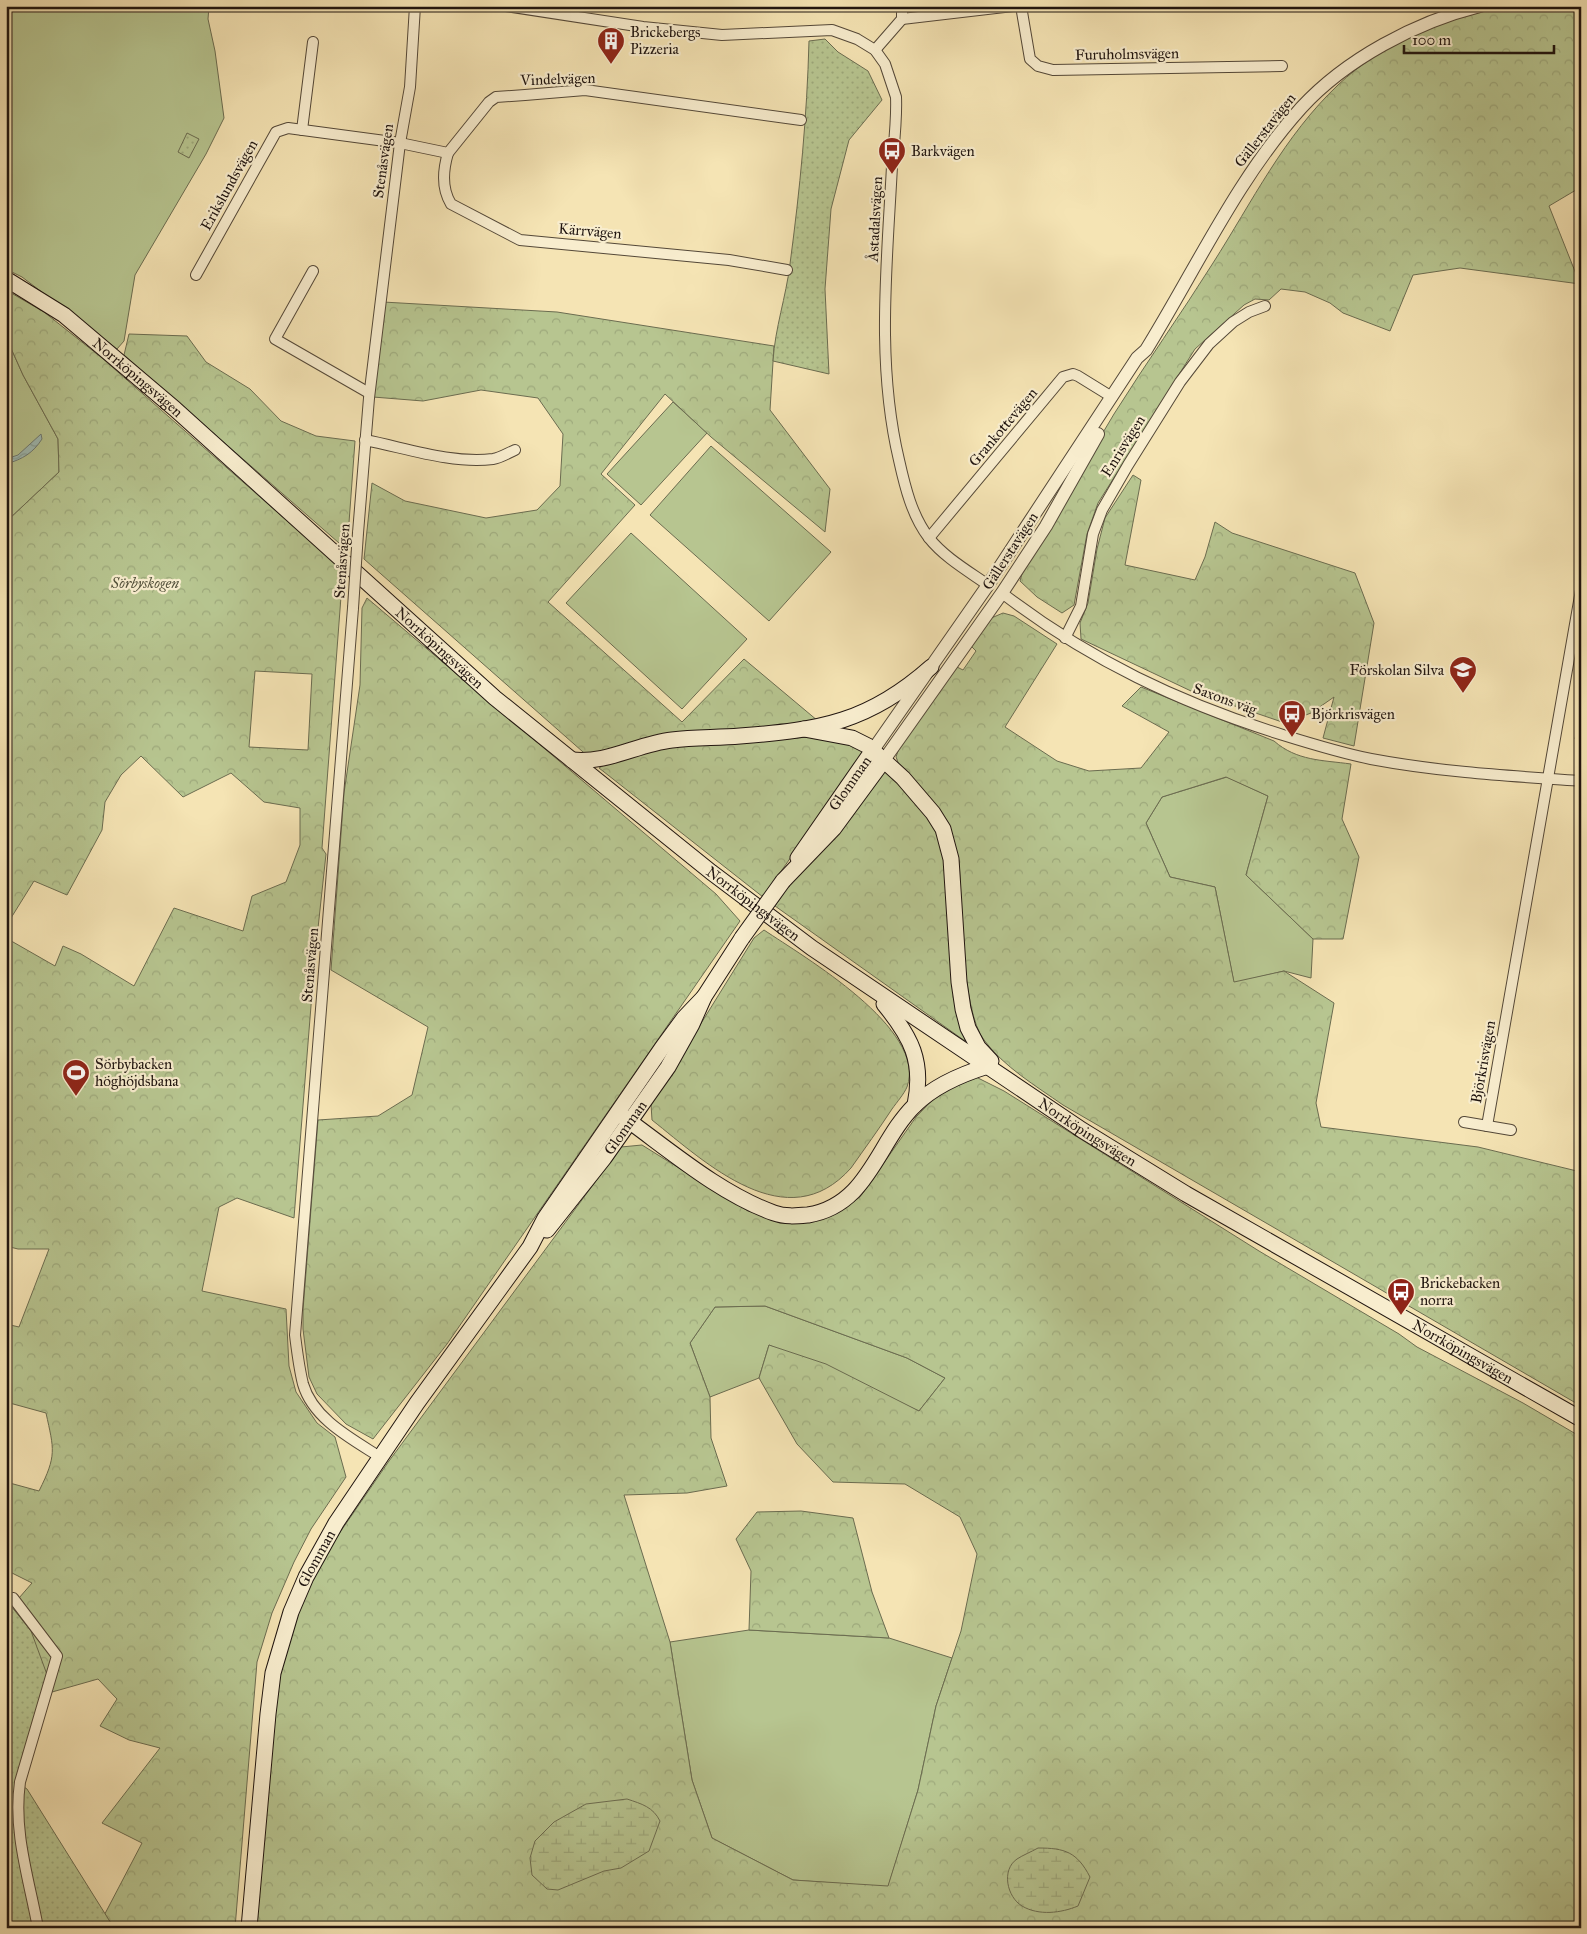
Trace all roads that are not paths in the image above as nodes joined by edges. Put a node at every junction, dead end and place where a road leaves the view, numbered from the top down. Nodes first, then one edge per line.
1 (415, 6) edge
2 (506, 6) edge
3 (902, 6) edge
4 (1013, 6) edge
5 (1022, 6) edge
6 (1480, 6) edge
7 (902, 19) junction
8 (313, 42) dead end
9 (875, 50) junction
10 (1282, 66) dead end
11 (801, 120) dead end
12 (302, 130) junction
13 (400, 143) junction
14 (448, 152) junction
15 (787, 270) dead end
16 (313, 271) dead end
17 (196, 275) dead end
18 (6, 279) edge
19 (1264, 306) dead end
20 (1146, 350) junction
21 (369, 392) junction
22 (1112, 397) junction
23 (366, 440) junction
24 (515, 450) dead end
25 (930, 538) junction
26 (988, 584) junction
27 (1581, 590) edge
28 (1002, 593) junction
29 (1065, 638) junction
30 (931, 667) junction
31 (804, 729) junction
32 (878, 755) junction
33 (572, 760) junction
34 (1548, 780) junction
35 (1581, 781) edge
36 (874, 991) junction
37 (988, 1066) junction
38 (1007, 1078) junction
39 (915, 1105) junction
40 (624, 1117) junction
41 (1464, 1122) dead end
42 (1487, 1126) junction
43 (1511, 1130) dead end
44 (1581, 1418) edge
45 (380, 1457) junction
46 (13, 1598) dead end
47 (38, 1928) edge
48 (249, 1928) edge

1 - 13 street, Stenåsvägen
2 - 9 street
3 - 7 street
4 - 7 street
5 - 10 street, Furuholmsvägen
6 - 20 street, Gällerstavägen
7 - 9 street
8 - 12 street
9 - 25 street, Åstadalsvägen
11 - 14 street, Vindelvägen
12 - 13 street, Erikslundsvägen
12 - 17 street, Erikslundsvägen
13 - 14 street
13 - 21 street, Stenåsvägen
14 - 15 street, Kärrvägen
16 - 21 street
18 - 33 main road, Norrköpingsvägen
19 - 29 street, Enrisvägen
20 - 22 street, Gällerstavägen
20 - 28 street, Gällerstavägen
21 - 23 street, Stenåsvägen
22 - 25 street, Grankottevägen
22 - 26 street, Gällerstavägen
23 - 24 street
23 - 45 street, Stenåsvägen, bridge
25 - 26 street, Åstadalsvägen
26 - 28 street
26 - 30 street, Gällerstavägen
27 - 34 street, Björkrisvägen
28 - 29 street, Saxons väg
28 - 32 street, Gällerstavägen
29 - 34 street, Saxons väg
30 - 31 main road
30 - 32 street, Gällerstavägen
31 - 32 main road
31 - 33 main road
32 - 38 main road
32 - 40 main road, Glomman, bridge
33 - 36 main road, Norrköpingsvägen
34 - 35 street, Saxons väg
34 - 42 street, Björkrisvägen
36 - 37 main road, Norrköpingsvägen
36 - 39 main road
37 - 38 main road, Norrköpingsvägen
37 - 39 main road
38 - 44 main road, Norrköpingsvägen
39 - 40 main road
40 - 45 main road, Glomman
41 - 42 street, Björkrisvägen
42 - 43 street, Björkrisvägen
45 - 48 main road, Glomman
46 - 47 street

